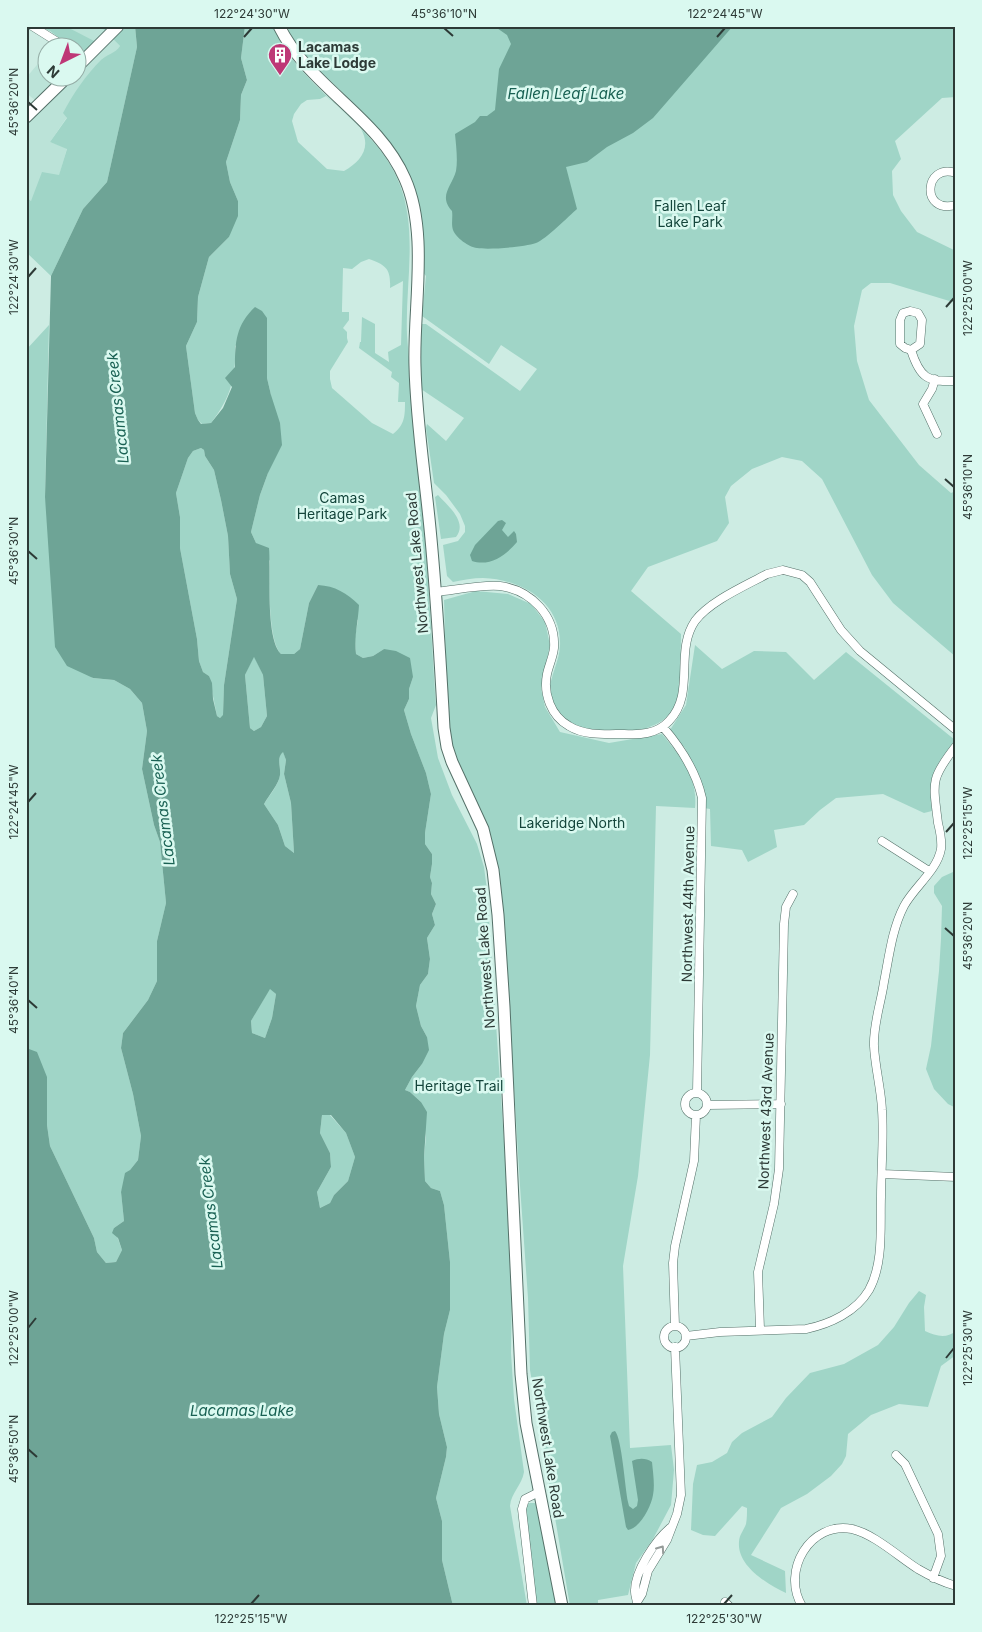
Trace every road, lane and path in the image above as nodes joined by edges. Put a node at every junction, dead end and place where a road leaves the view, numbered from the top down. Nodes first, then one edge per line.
1 (32, 26) edge
2 (118, 26) edge
3 (279, 26) edge
4 (51, 38) edge
5 (88, 53) edge
6 (56, 88) edge
7 (26, 117) edge
8 (956, 173) edge
9 (956, 205) edge
10 (911, 350) junction
11 (935, 379) junction
12 (956, 381) edge
13 (937, 434) dead end
14 (436, 592) junction
15 (663, 727) junction
16 (956, 730) edge
17 (956, 746) edge
18 (882, 840) dead end
19 (930, 871) junction
20 (793, 894) dead end
21 (697, 1093) junction
22 (781, 1104) junction
23 (707, 1105) junction
24 (696, 1116) junction
25 (882, 1174) junction
26 (956, 1177) edge
27 (675, 1326) junction
28 (760, 1329) junction
29 (686, 1336) junction
30 (675, 1347) junction
31 (896, 1455) dead end
32 (539, 1492) junction
33 (933, 1578) junction
34 (956, 1586) edge
35 (637, 1604) edge
36 (533, 1606) edge
37 (562, 1606) edge
38 (802, 1606) edge

1 - 4 street
2 - 5 main road
3 - 14 main road, Northwest Lake Road
6 - 7 main road
8 - 9 street
10 - 10 street
10 - 11 street
11 - 12 street
11 - 13 street
14 - 15 street
14 - 32 main road, Northwest Lake Road
15 - 16 street
15 - 21 street, Northwest 44th Avenue
17 - 19 street
18 - 19 street
19 - 25 street
20 - 22 street, Northwest 43rd Avenue
21 - 23 street
21 - 24 street, Northwest 44th Avenue
22 - 23 street
22 - 28 street, Northwest 43rd Avenue
23 - 24 street
24 - 27 street, Northwest 44th Avenue
25 - 26 street
25 - 28 street
27 - 29 street
27 - 30 street, Northwest 44th Avenue
28 - 29 street
29 - 30 street
30 - 35 street, Northwest 44th Avenue
31 - 33 street
32 - 36 street
32 - 37 main road, Northwest Lake Road
33 - 34 street
33 - 38 street

